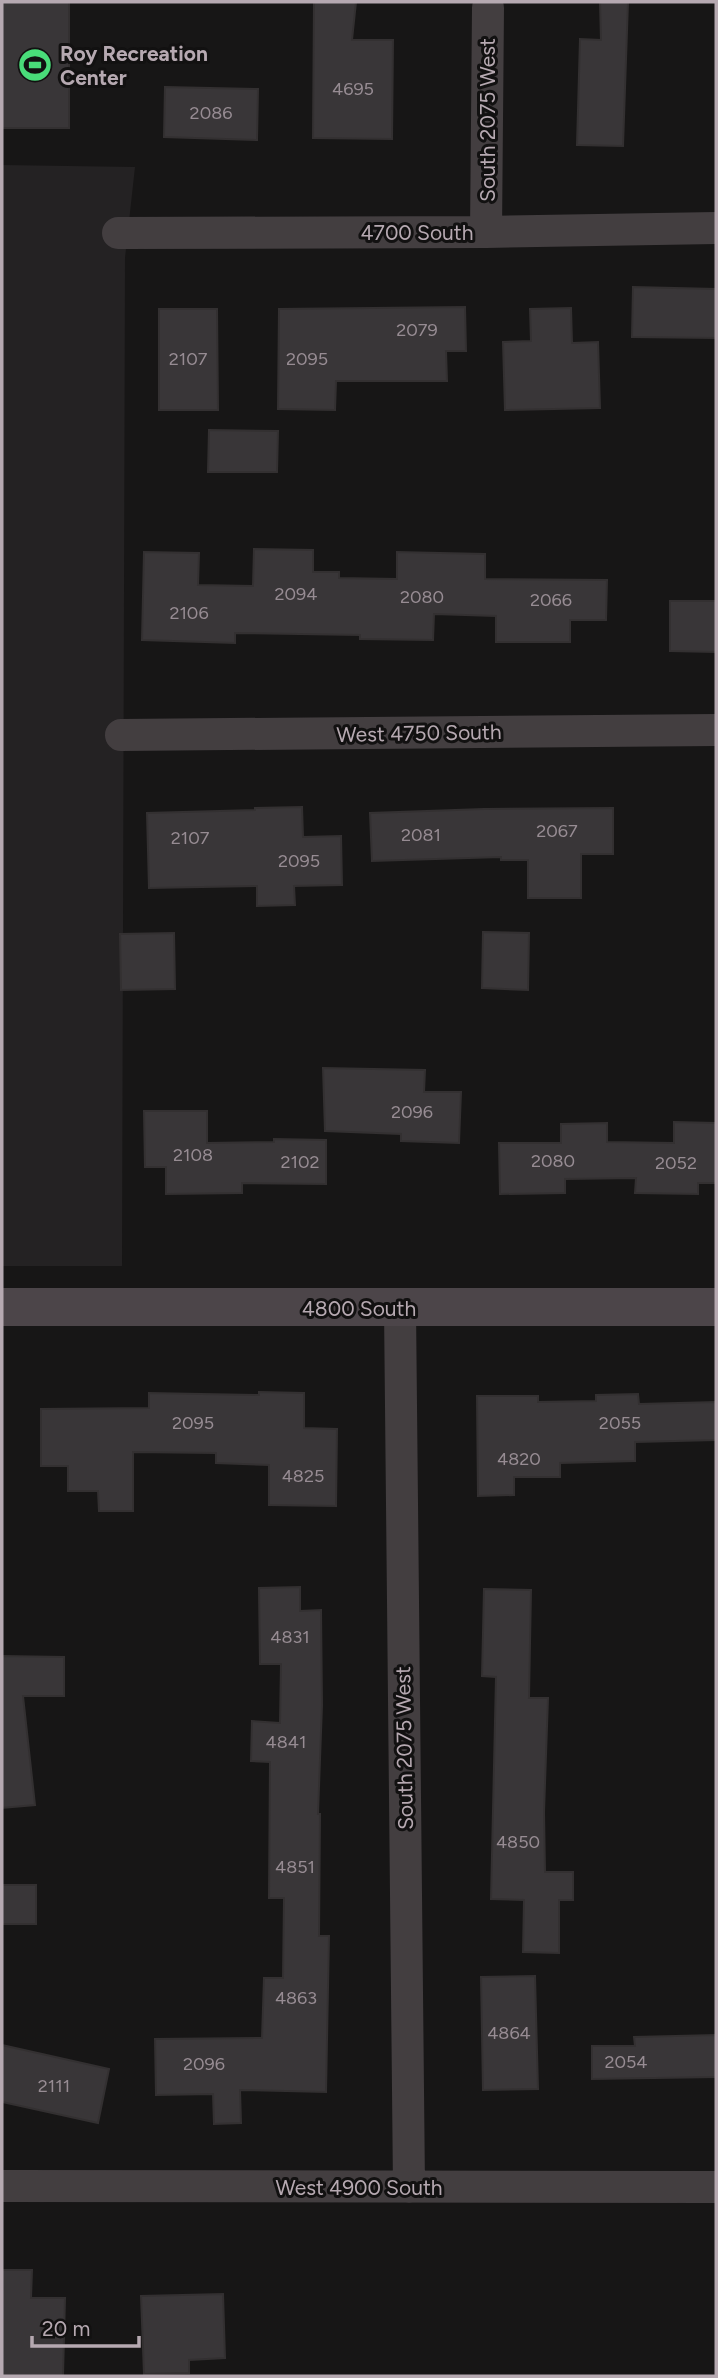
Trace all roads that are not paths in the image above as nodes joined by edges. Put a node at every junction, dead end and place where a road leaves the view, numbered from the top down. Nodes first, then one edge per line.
1 (488, 8) dead end
2 (716, 228) edge
3 (486, 232) junction
4 (118, 233) dead end
5 (716, 730) edge
6 (121, 736) dead end
7 (2, 1307) edge
8 (716, 1307) edge
9 (400, 1308) junction
10 (2, 2186) edge
11 (409, 2187) junction
12 (716, 2187) edge

1 - 3 street, South 2075 West
2 - 3 street, 4700 South
3 - 4 street, 4700 South
5 - 6 street, West 4750 South
7 - 9 main road, 4800 South
8 - 9 main road, 4800 South
9 - 11 street, South 2075 West
10 - 11 street, West 4900 South
11 - 12 street, West 4900 South

